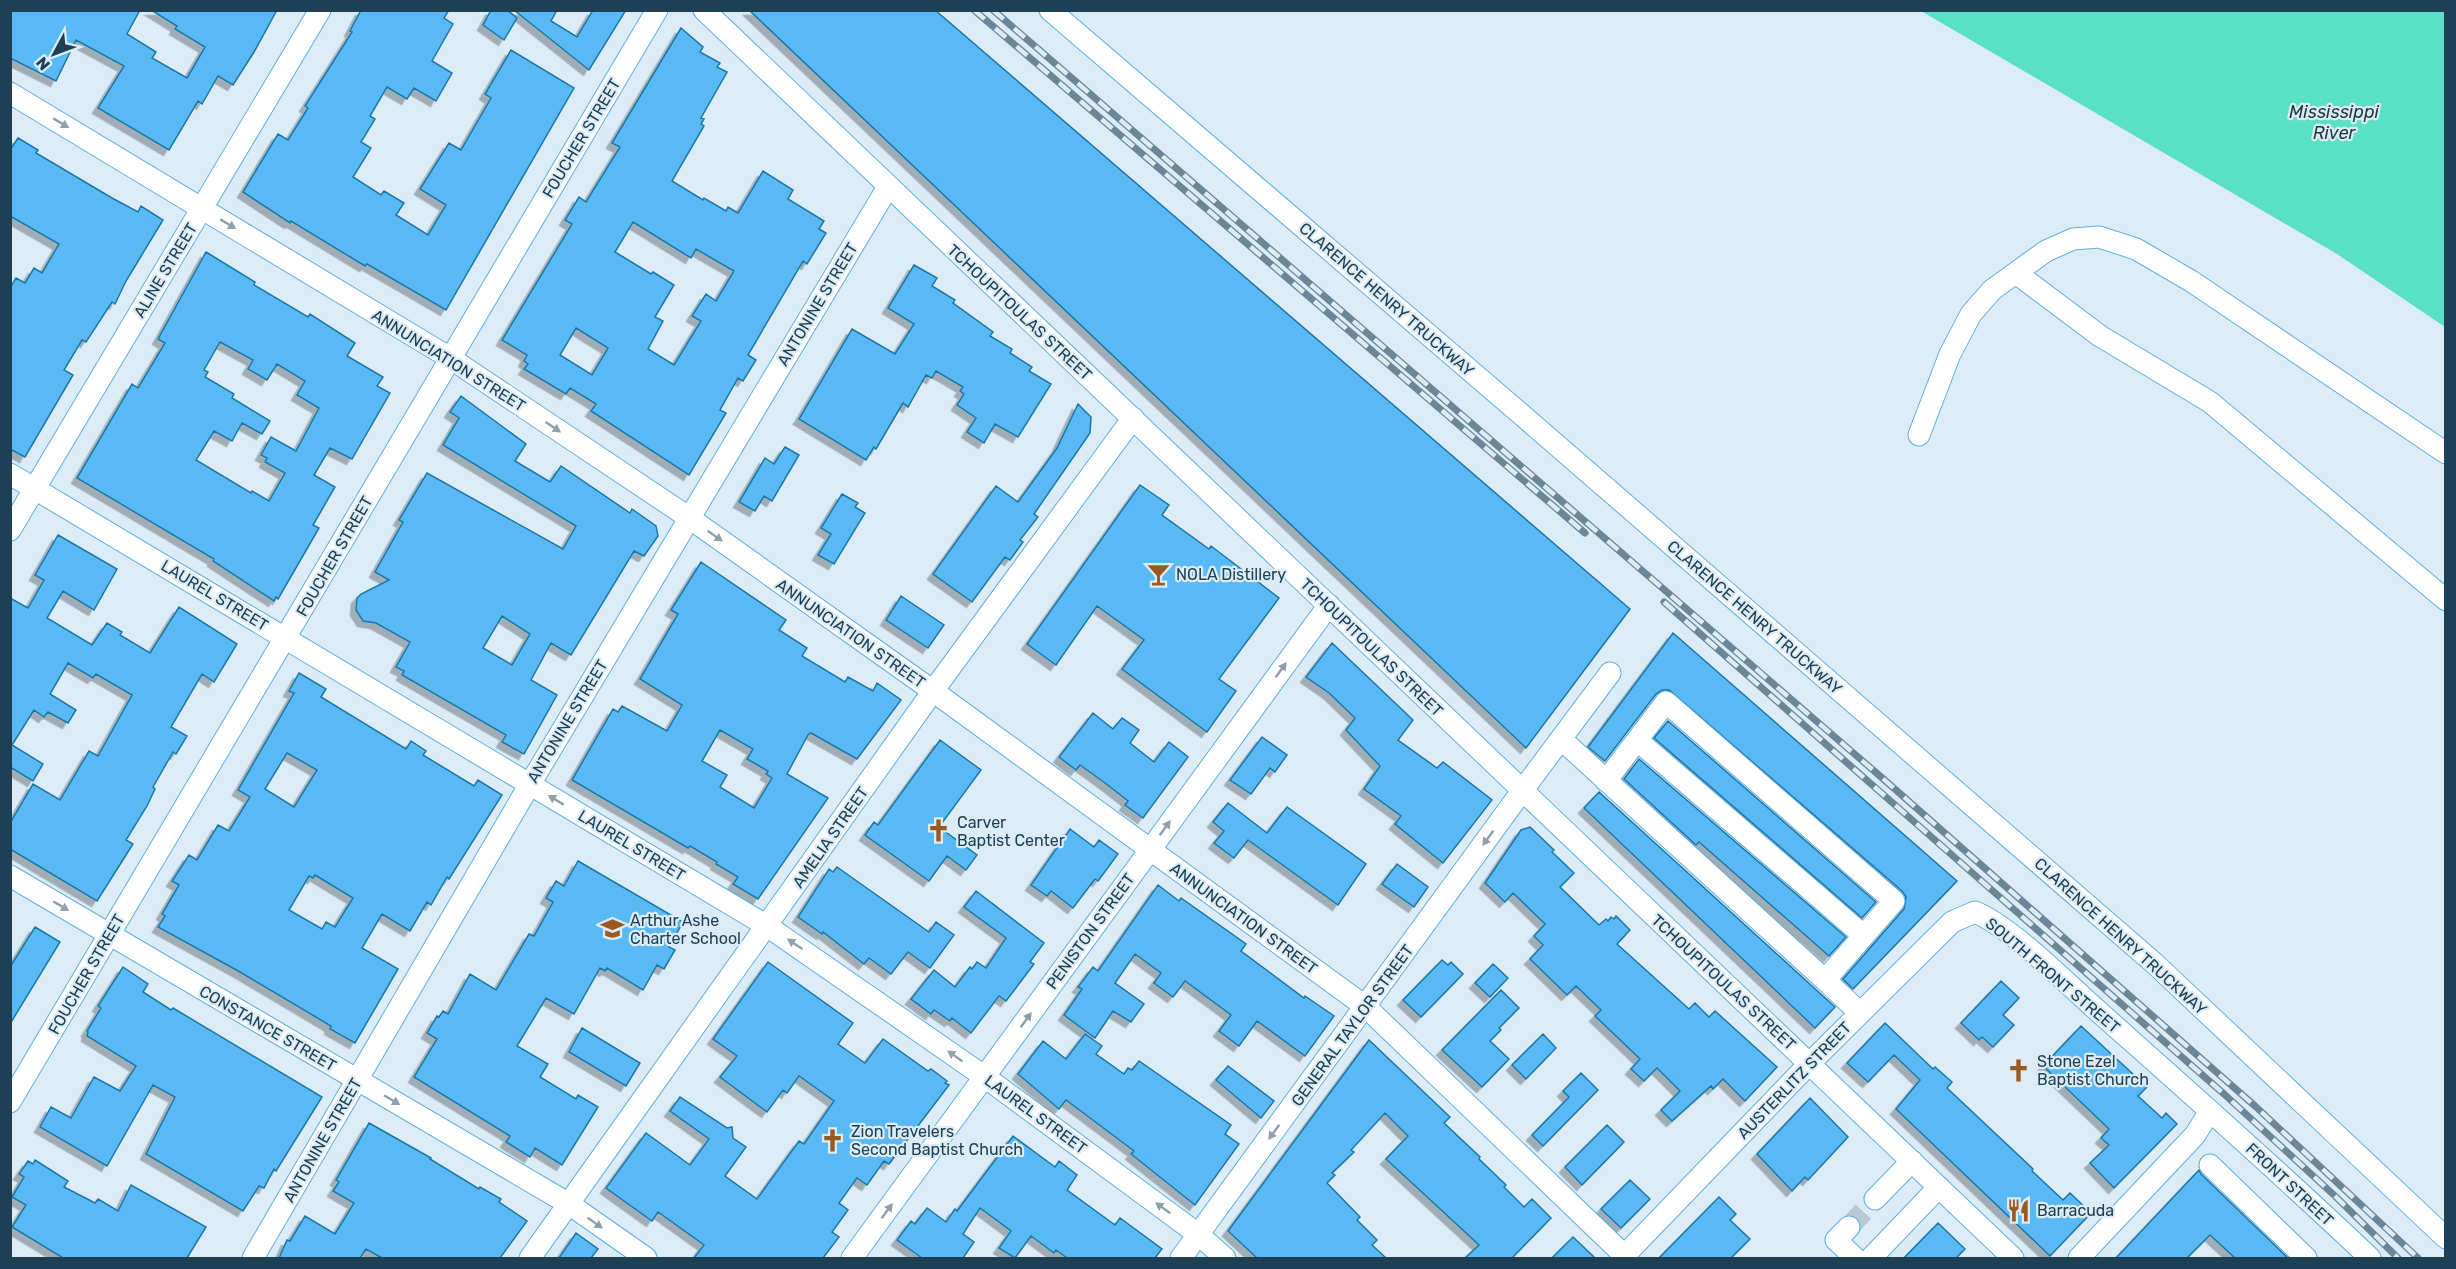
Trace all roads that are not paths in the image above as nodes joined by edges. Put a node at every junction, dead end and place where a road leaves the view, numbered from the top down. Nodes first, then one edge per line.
1 (320, 10) edge
2 (657, 10) edge
3 (704, 10) edge
4 (1050, 10) edge
5 (10, 93) edge
6 (888, 187) junction
7 (203, 208) junction
8 (2016, 273) junction
9 (450, 358) junction
10 (1132, 418) junction
11 (1918, 435) dead end
12 (2445, 453) edge
13 (10, 474) edge
14 (35, 488) junction
15 (688, 517) junction
16 (10, 530) edge
17 (2445, 600) edge
18 (1329, 605) junction
19 (286, 638) junction
20 (1610, 674) dead end
21 (933, 691) junction
22 (1561, 739) junction
23 (1637, 740) junction
24 (1606, 781) junction
25 (530, 784) junction
26 (1522, 791) junction
27 (1149, 850) junction
28 (10, 876) edge
29 (1975, 912) joint
30 (767, 926) junction
31 (109, 934) junction
32 (1864, 936) junction
33 (1826, 980) junction
34 (1366, 1007) junction
35 (1860, 1013) junction
36 (1810, 1063) junction
37 (985, 1077) junction
38 (357, 1080) junction
39 (10, 1102) edge
40 (2210, 1111) junction
41 (1912, 1161) junction
42 (2210, 1165) dead end
43 (1939, 1187) junction
44 (1875, 1199) tunnel mouth
45 (569, 1204) junction
46 (1849, 1227) tunnel mouth
47 (1198, 1234) junction
48 (2445, 1238) edge
49 (253, 1258) edge
50 (530, 1258) edge
51 (646, 1258) edge
52 (852, 1258) edge
53 (1181, 1258) edge
54 (1225, 1258) edge
55 (1624, 1258) edge
56 (1855, 1258) edge
57 (1870, 1258) edge
58 (2013, 1258) edge
59 (2079, 1258) edge
60 (2306, 1258) edge
61 (2370, 1258) edge

1 - 7 street, ALINE STREET
2 - 9 street, FOUCHER STREET
3 - 6 street, TCHOUPITOULAS STREET
4 - 48 street, CLARENCE HENRY TRUCKWAY
5 -> 7 street, ANNUNCIATION STREET
6 - 10 street, TCHOUPITOULAS STREET
6 - 15 street, ANTONINE STREET
7 -> 9 street, ANNUNCIATION STREET
7 - 14 street, ALINE STREET
8 - 11 street
8 - 12 street
8 - 17 street
9 -> 15 street, ANNUNCIATION STREET
9 - 19 street, FOUCHER STREET
10 - 18 street, TCHOUPITOULAS STREET
10 - 21 street, AMELIA STREET
13 - 14 street, LAUREL STREET
14 - 16 street, ALINE STREET
14 - 19 street, LAUREL STREET
15 -> 21 street, ANNUNCIATION STREET
15 - 25 street, ANTONINE STREET
18 - 26 street, TCHOUPITOULAS STREET
27 -> 18 street, PENISTON STREET
19 - 25 street, LAUREL STREET
19 - 31 street, FOUCHER STREET
20 - 22 street, GENERAL TAYLOR STREET
21 - 27 street, ANNUNCIATION STREET
21 - 30 street, AMELIA STREET
22 - 24 street
22 - 26 street, GENERAL TAYLOR STREET
23 - 24 street
23 - 32 street
23 - 32 street
24 - 33 street
30 -> 25 street, LAUREL STREET
25 - 38 street, ANTONINE STREET
26 -> 34 street, GENERAL TAYLOR STREET
26 - 36 street, TCHOUPITOULAS STREET
27 - 34 street, ANNUNCIATION STREET
37 -> 27 street, PENISTON STREET
28 -> 31 street, CONSTANCE STREET
29 - 35 street, AUSTERLITZ STREET
29 - 40 street, SOUTH FRONT STREET
37 -> 30 street, LAUREL STREET
30 - 45 street, AMELIA STREET
31 - 38 street, CONSTANCE STREET
31 - 39 street, FOUCHER STREET
32 - 33 street
33 - 35 street
34 -> 47 street, GENERAL TAYLOR STREET
34 - 55 street, ANNUNCIATION STREET
35 - 36 street, AUSTERLITZ STREET
36 - 41 street, TCHOUPITOULAS STREET
36 - 55 street, AUSTERLITZ STREET
47 -> 37 street, LAUREL STREET
52 -> 37 street, PENISTON STREET
38 -> 45 street, CONSTANCE STREET
38 - 49 street, ANTONINE STREET
40 - 59 street
40 - 61 street, FRONT STREET
41 - 43 street, TCHOUPITOULAS STREET
41 - 44 street
42 - 60 street
43 - 57 street
43 - 58 street, TCHOUPITOULAS STREET
45 - 50 street, AMELIA STREET
45 -> 51 street, CONSTANCE STREET
46 - 56 street
47 - 53 street, GENERAL TAYLOR STREET
47 - 54 street, LAUREL STREET

